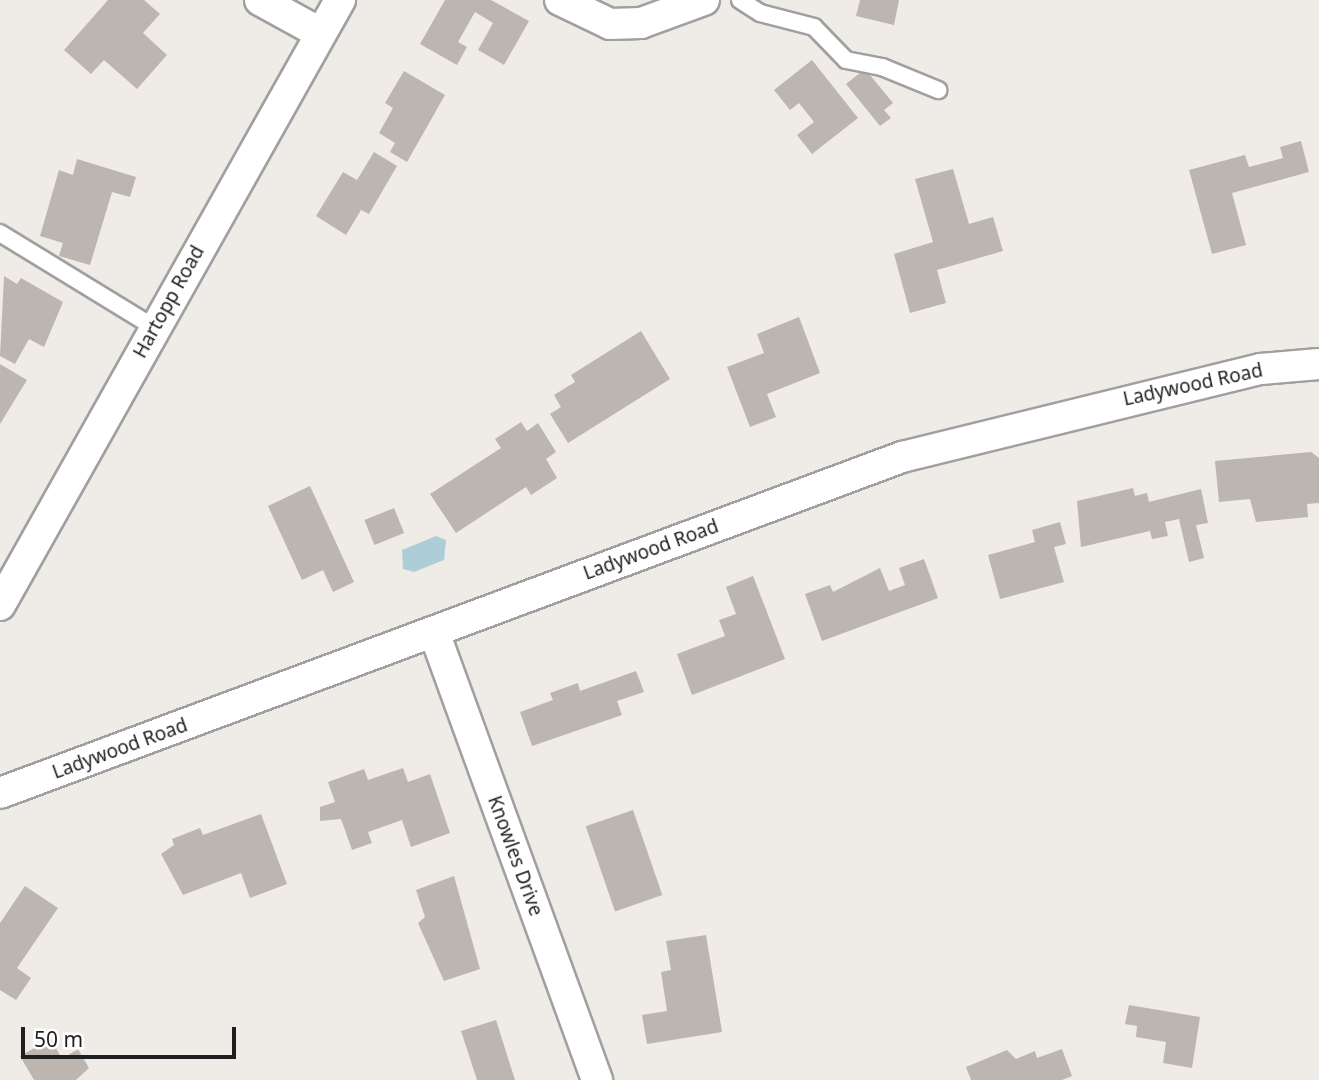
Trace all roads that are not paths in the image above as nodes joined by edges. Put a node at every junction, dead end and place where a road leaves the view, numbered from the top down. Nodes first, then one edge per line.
1 (260, 0) edge
2 (340, 0) edge
3 (560, 0) edge
4 (704, 0) edge
5 (740, 0) edge
6 (320, 33) junction
7 (938, 90) dead end
8 (0, 233) edge
9 (155, 328) junction
10 (1319, 365) edge
11 (0, 606) edge
12 (434, 632) junction
13 (0, 793) edge
14 (597, 1080) edge

1 - 6 street
2 - 6 street, Hartopp Road
3 - 4 street
5 - 7 lane
6 - 9 street, Hartopp Road
8 - 9 lane
9 - 11 street, Hartopp Road
10 - 12 street, Ladywood Road
12 - 13 street, Ladywood Road
12 - 14 street, Knowles Drive

